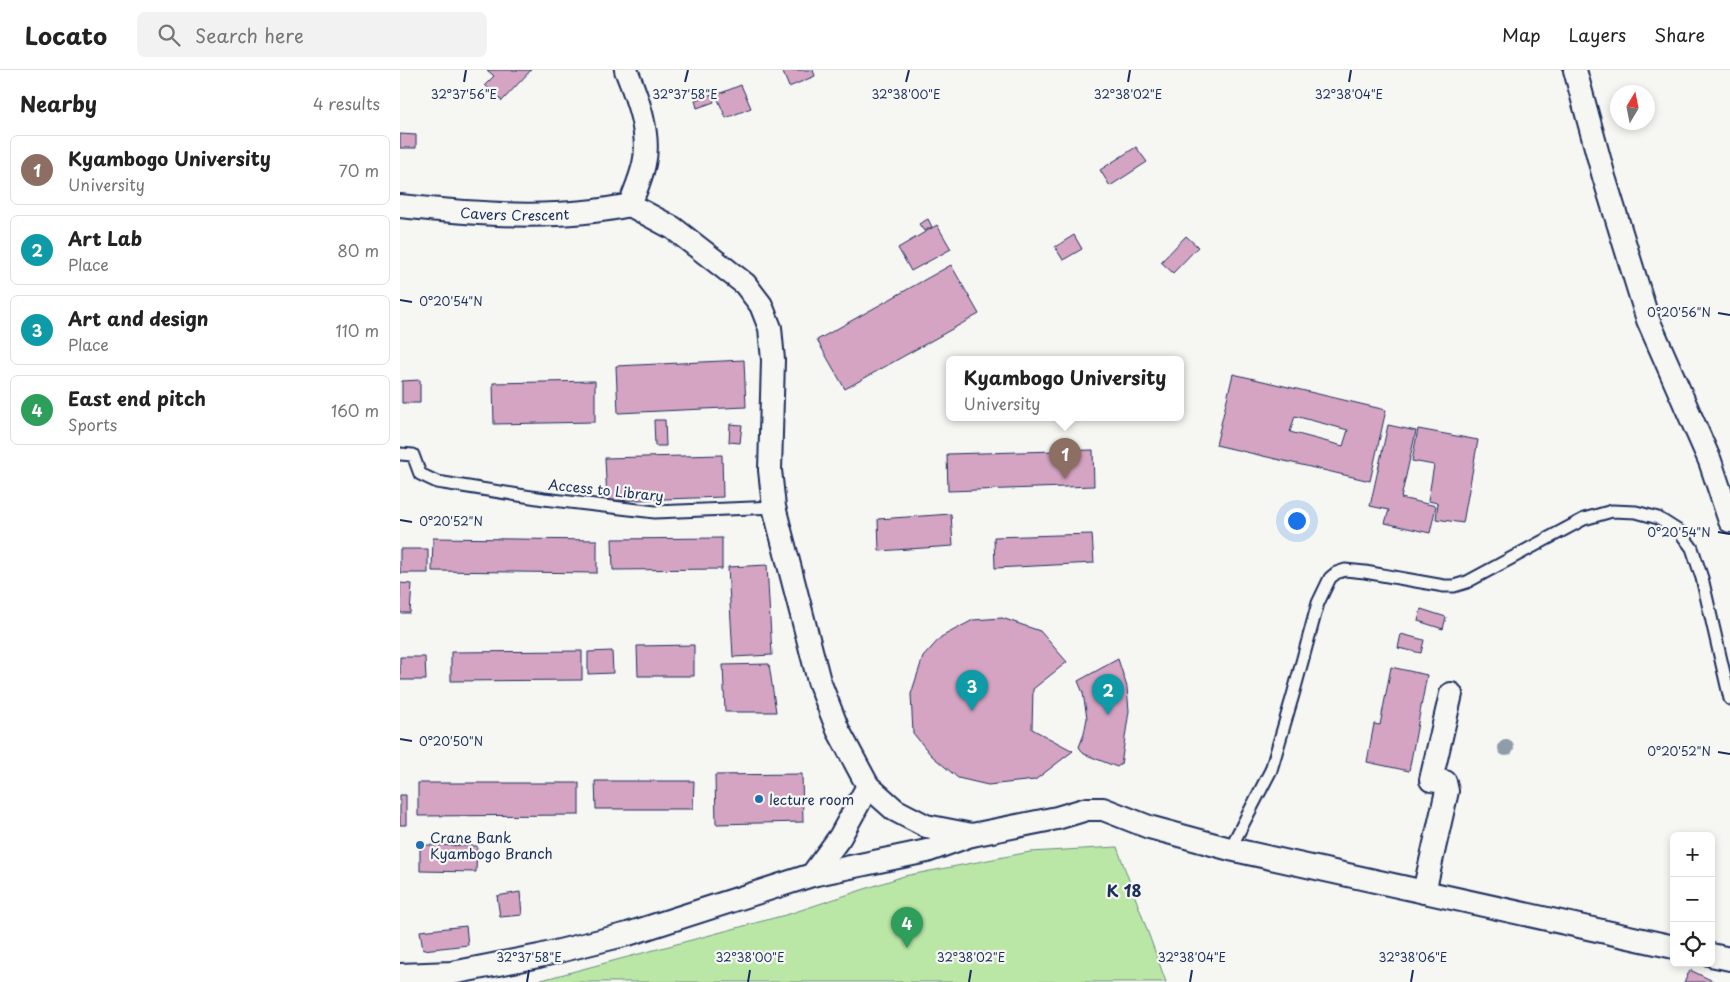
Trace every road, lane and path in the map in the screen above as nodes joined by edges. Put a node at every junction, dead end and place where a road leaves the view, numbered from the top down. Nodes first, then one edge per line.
1 (1575, 70) edge
2 (630, 71) edge
3 (630, 205) junction
4 (400, 206) edge
5 (400, 454) edge
6 (774, 507) junction
7 (1730, 520) edge
8 (1451, 694) dead end
9 (1730, 699) edge
10 (868, 786) junction
11 (972, 835) junction
12 (1230, 849) junction
13 (812, 875) junction
14 (1424, 892) junction
15 (1670, 945) edge
16 (1715, 956) edge
17 (1730, 959) edge
18 (400, 974) edge

1 - 7 street
2 - 3 street
3 - 4 street, Cavers Crescent
3 - 6 street
5 - 6 lane, Access to Library
6 - 10 street
8 - 14 street
9 - 12 lane
10 - 11 street
10 - 13 street
11 - 12 street
11 - 13 street
12 - 14 street
13 - 18 street
14 - 15 street
16 - 17 street

